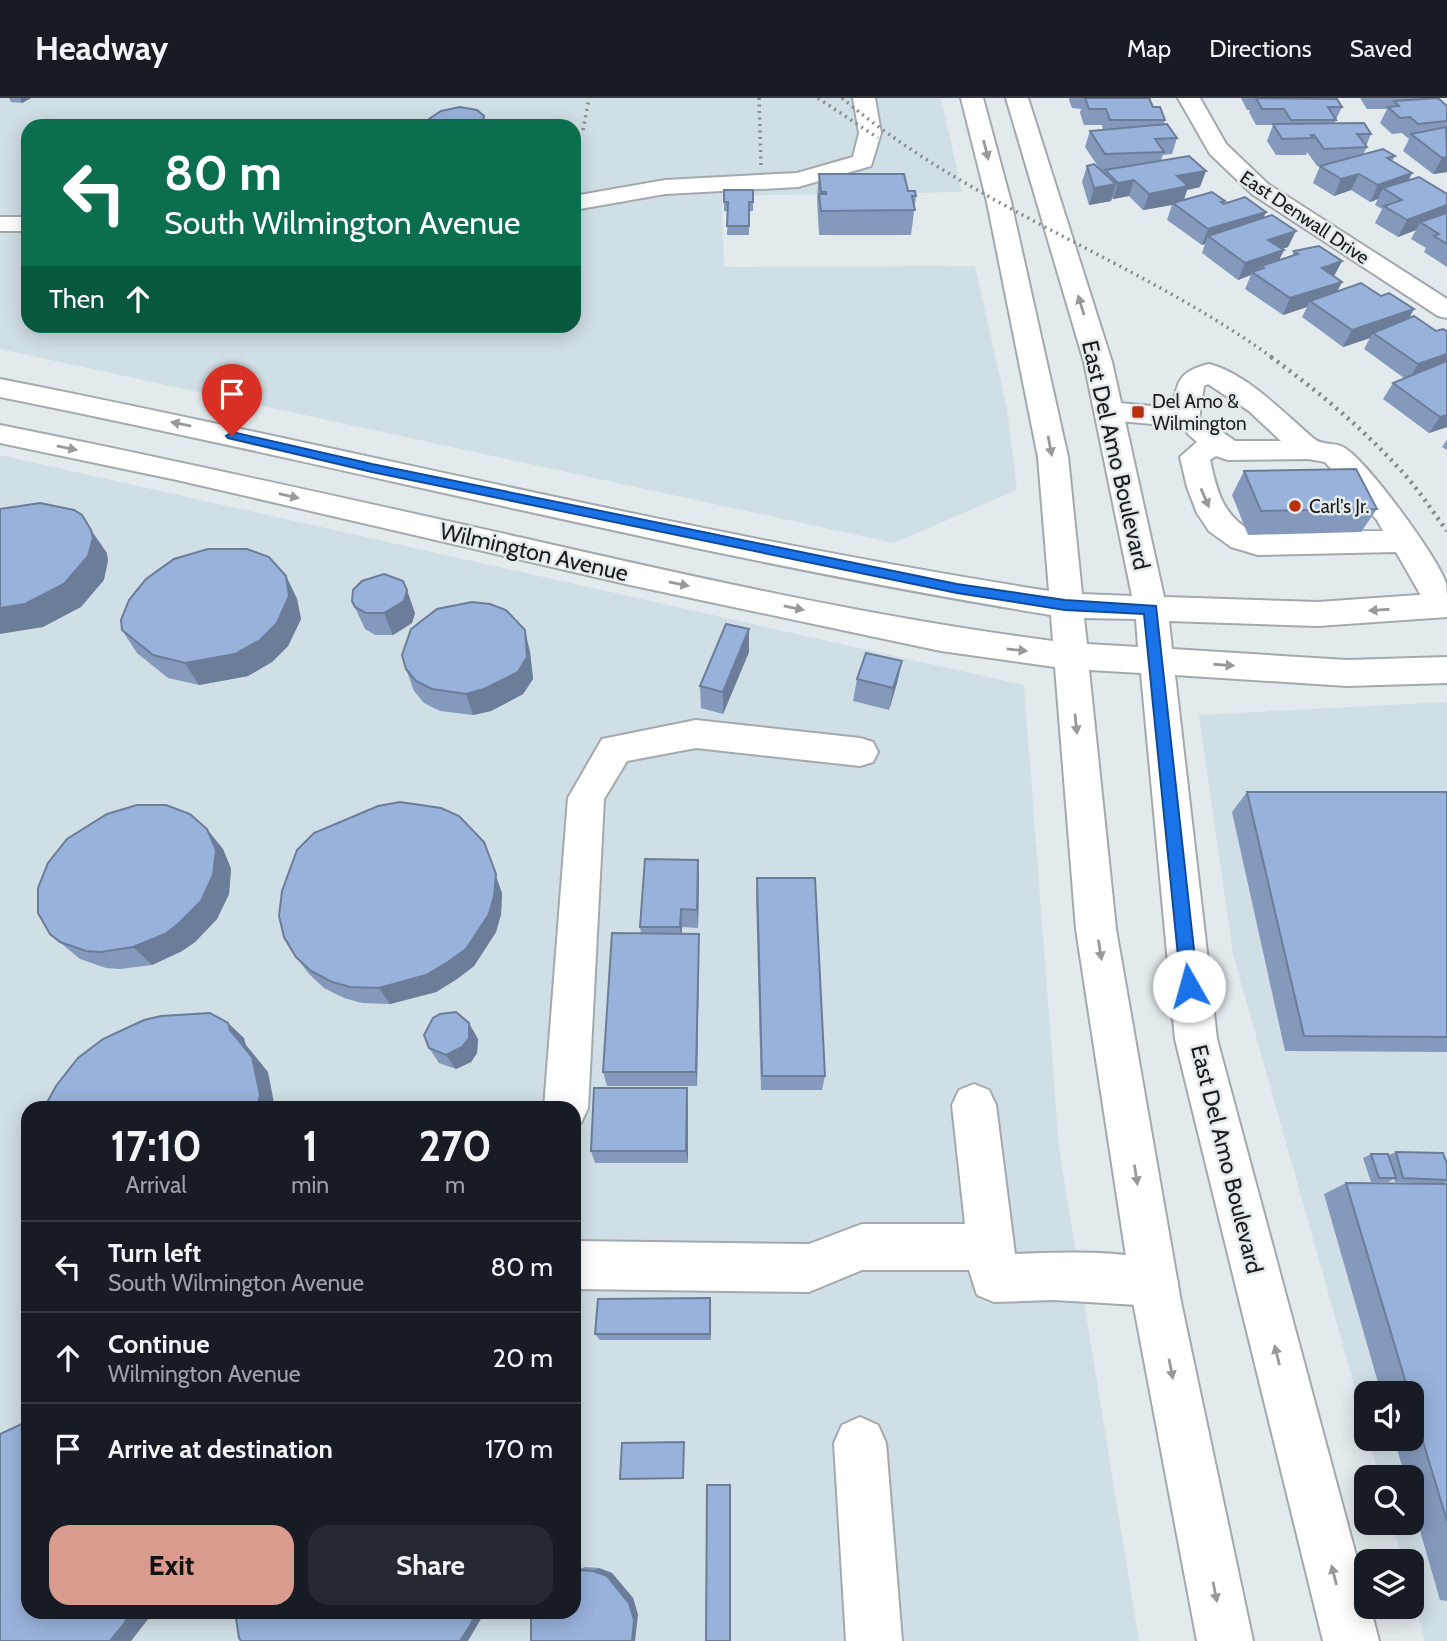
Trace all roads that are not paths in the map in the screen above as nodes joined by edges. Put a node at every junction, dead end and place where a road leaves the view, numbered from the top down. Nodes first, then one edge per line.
1 (864, 98) edge
2 (972, 98) edge
3 (1017, 98) edge
4 (1189, 98) edge
5 (581, 202) edge
6 (0, 224) edge
7 (21, 224) edge
8 (1447, 310) edge
9 (0, 388) edge
10 (1109, 411) junction
11 (1185, 418) junction
12 (0, 434) edge
13 (1216, 442) junction
14 (1310, 450) junction
15 (1405, 541) junction
16 (1065, 605) junction
17 (1445, 605) edge
18 (1151, 610) junction
19 (1070, 656) junction
20 (1156, 661) junction
21 (1447, 670) edge
22 (860, 752) dead end
23 (566, 1101) edge
24 (974, 1105) dead end
25 (990, 1247) junction
26 (581, 1265) edge
27 (1154, 1282) junction
28 (860, 1443) dead end
29 (874, 1641) edge
30 (1225, 1641) edge
31 (1351, 1641) edge

1 - 5 main road
2 -> 16 main road
10 -> 3 main road, East Del Amo Boulevard
4 - 8 main road, East Denwall Drive
6 - 7 main road
16 -> 9 main road, Wilmington Avenue
10 - 11 main road
10 - 18 main road, East Del Amo Boulevard
11 - 13 main road
11 - 14 main road
12 -> 19 main road, Wilmington Avenue
13 - 14 main road
13 -> 15 main road
14 - 15 main road
15 - 17 main road
16 - 18 main road, Wilmington Avenue
16 - 19 main road
17 -> 18 main road, Wilmington Avenue
18 - 20 main road, East Del Amo Boulevard
19 - 20 main road, Wilmington Avenue
19 -> 27 main road
20 -> 21 main road, Wilmington Avenue
31 -> 20 main road, East Del Amo Boulevard
22 - 23 main road
24 - 25 main road
25 - 26 main road
25 - 27 main road
27 -> 30 main road
28 - 29 main road

